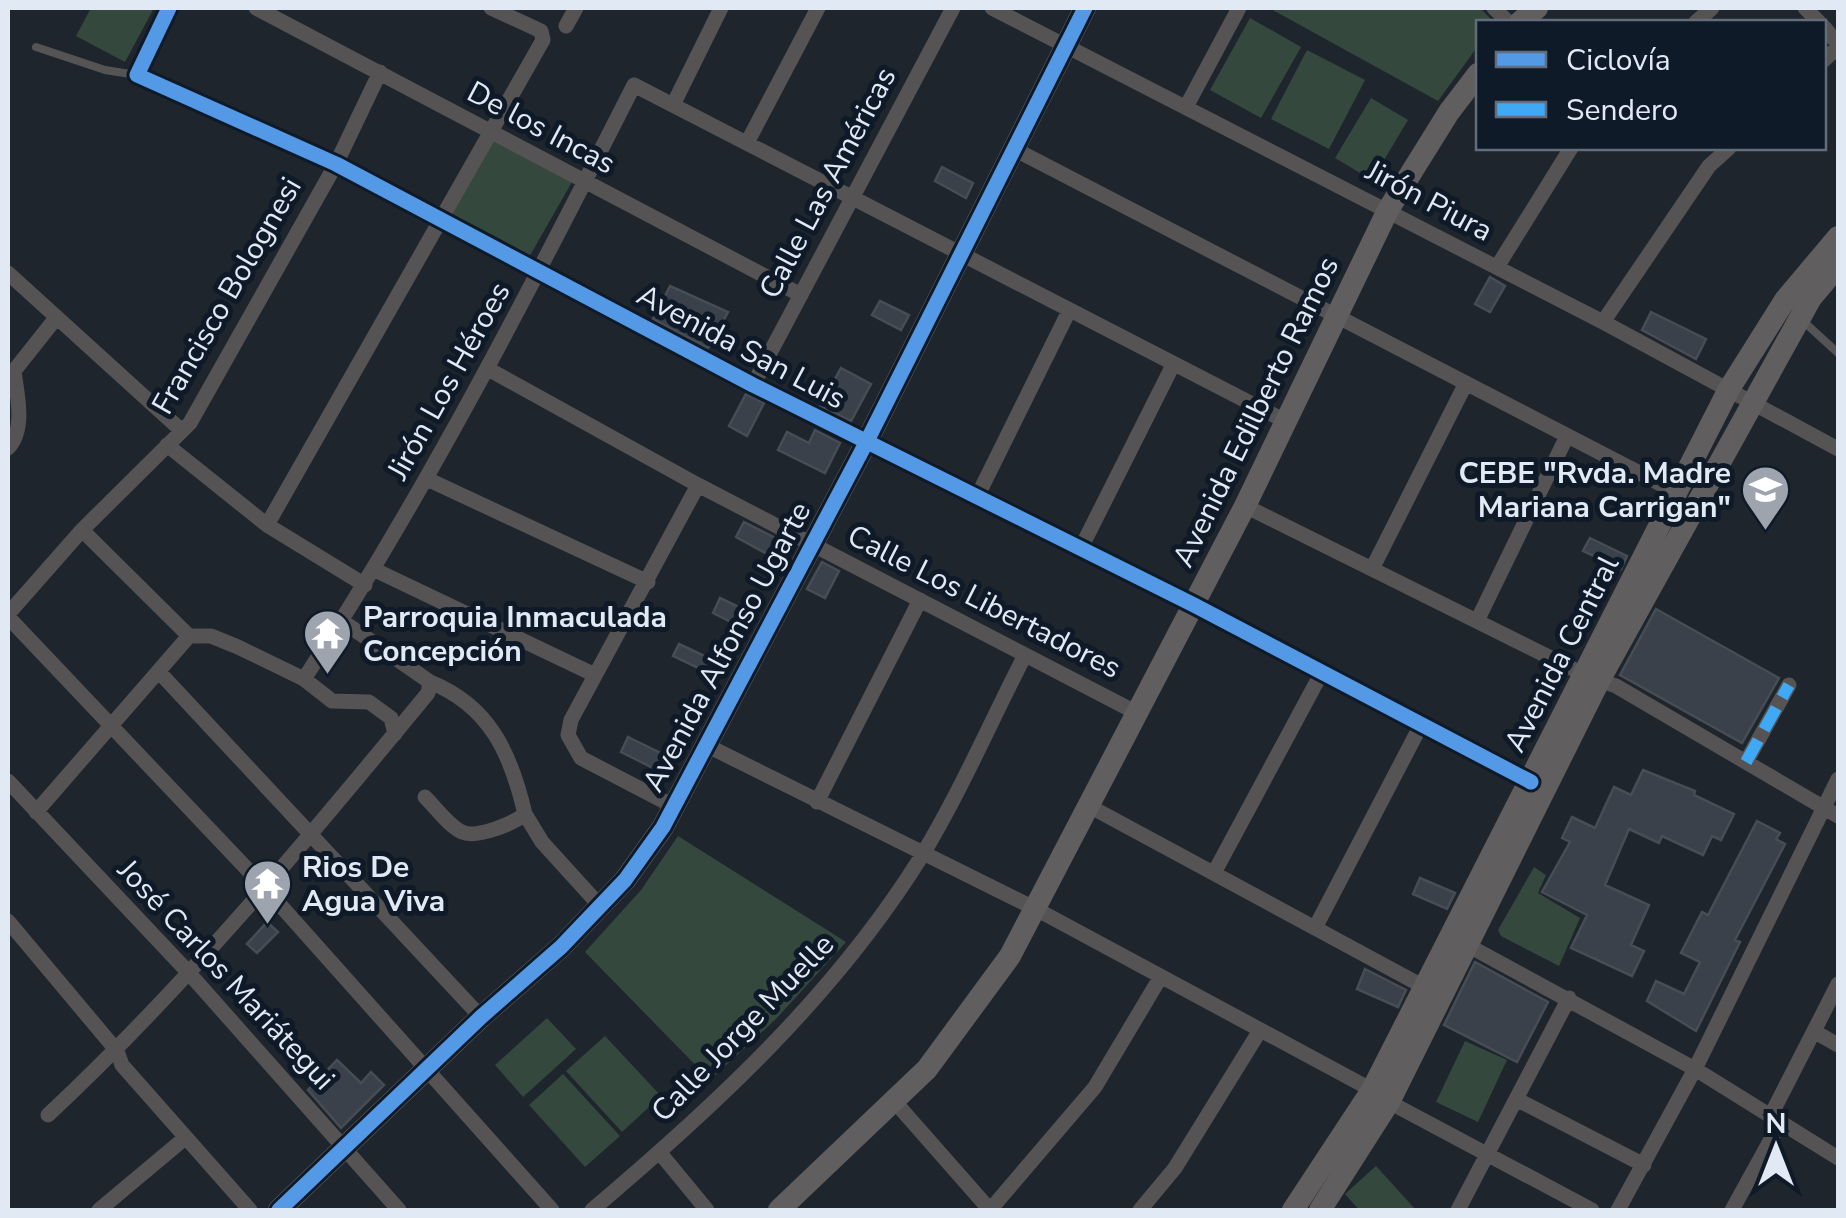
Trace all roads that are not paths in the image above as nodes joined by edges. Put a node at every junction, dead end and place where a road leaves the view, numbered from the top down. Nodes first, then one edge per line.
1 (169, 8) edge
2 (256, 8) edge
3 (491, 8) edge
4 (576, 8) edge
5 (721, 8) edge
6 (818, 8) edge
7 (952, 8) edge
8 (992, 8) edge
9 (1086, 8) edge
10 (1238, 8) edge
11 (566, 26) dead end
12 (1066, 45) junction
13 (36, 47) dead end
14 (380, 72) junction
15 (138, 75) junction
16 (1476, 77) edge
17 (673, 105) junction
18 (1186, 107) junction
19 (492, 133) junction
20 (748, 141) junction
21 (1014, 149) junction
22 (1570, 150) edge
23 (1727, 150) edge
24 (336, 164) junction
25 (585, 182) junction
26 (852, 194) junction
27 (1388, 210) junction
28 (442, 222) junction
29 (1838, 237) edge
30 (960, 250) junction
31 (1838, 266) edge
32 (1496, 268) junction
33 (540, 271) junction
34 (8, 274) edge
35 (801, 295) junction
36 (1068, 312) junction
37 (1337, 316) junction
38 (56, 318) junction
39 (1800, 318) junction
40 (1604, 322) junction
41 (1838, 353) edge
42 (1173, 366) junction
43 (488, 369) junction
44 (11, 375) edge
45 (1466, 384) junction
46 (752, 385) junction
47 (1729, 389) junction
48 (1751, 406) junction
49 (1285, 421) junction
50 (182, 431) junction
51 (1566, 436) junction
52 (10, 439) edge
53 (866, 443) junction
54 (167, 445) junction
55 (1838, 449) edge
56 (428, 479) junction
57 (698, 485) junction
58 (1678, 494) junction
59 (977, 497) junction
60 (1246, 506) junction
61 (267, 525) junction
62 (82, 530) junction
63 (812, 544) junction
64 (1080, 550) junction
65 (1372, 569) junction
66 (375, 570) junction
67 (648, 582) junction
68 (365, 585) junction
69 (920, 600) junction
70 (1194, 605) junction
71 (8, 615) edge
72 (342, 621) junction
73 (1477, 621) junction
74 (189, 636) junction
75 (1025, 654) junction
76 (1322, 672) junction
77 (160, 673) junction
78 (595, 675) junction
79 (1592, 677) junction
80 (304, 680) junction
81 (430, 682) junction
82 (1790, 685) dead end
83 (1139, 714) junction
84 (1422, 725) junction
85 (112, 727) junction
86 (395, 734) junction
87 (708, 746) junction
88 (1746, 762) junction
89 (1838, 779) edge
90 (8, 780) edge
91 (1531, 782) junction
92 (425, 798) dead end
93 (817, 802) junction
94 (1089, 806) junction
95 (675, 807) junction
96 (36, 812) junction
97 (1831, 812) edge
98 (526, 814) junction
99 (309, 833) junction
100 (922, 855) junction
101 (1214, 873) junction
102 (266, 888) junction
103 (601, 907) junction
104 (1034, 908) junction
105 (8, 922) edge
106 (1316, 928) junction
107 (1469, 946) junction
108 (188, 972) junction
109 (1160, 978) junction
110 (1838, 984) edge
111 (1426, 988) junction
112 (1568, 998) junction
113 (481, 1017) junction
114 (1259, 1032) junction
115 (1815, 1032) junction
116 (1838, 1044) edge
117 (117, 1050) junction
118 (430, 1068) junction
119 (1695, 1069) junction
120 (1380, 1096) junction
121 (1516, 1099) junction
122 (895, 1102) junction
123 (48, 1115) dead end
124 (1776, 1118) junction
125 (185, 1138) junction
126 (345, 1146) junction
127 (660, 1153) junction
128 (1486, 1153) junction
129 (1838, 1158) edge
130 (1644, 1165) junction
131 (99, 1210) edge
132 (250, 1210) edge
133 (280, 1210) edge
134 (399, 1210) edge
135 (552, 1210) edge
136 (592, 1210) edge
137 (707, 1210) edge
138 (779, 1210) edge
139 (990, 1210) edge
140 (1140, 1210) edge
141 (1293, 1210) edge
142 (1320, 1210) edge
143 (1458, 1210) edge
144 (1592, 1210) edge
145 (1618, 1210) edge
146 (1732, 1210) edge

1 - 15 street
2 - 14 street, De los Incas
3 - 19 street
4 - 11 street
5 - 17 street
6 - 20 street
7 - 26 street, Calle Las Américas
8 - 12 street, Jirón Piura
9 - 12 street, Avenida Alfonso Ugarte
10 - 18 street
12 - 18 street, Jirón Piura
12 - 21 street, Avenida Alfonso Ugarte
13 - 15 lane
14 - 19 street, De los Incas
14 - 24 street, Francisco Bolognesi
15 - 24 street, Avenida San Luis
16 - 27 street, Avenida Edilberto Ramos
17 - 20 street
17 - 25 street, Jirón Los Héroes
18 - 27 street, Jirón Piura
19 - 25 street, De los Incas
19 - 28 street
20 - 26 street
21 - 30 street, Avenida Alfonso Ugarte
21 - 37 street
22 - 32 street
23 - 40 street
24 - 28 street, Avenida San Luis
24 - 50 street, Francisco Bolognesi
25 - 33 street, Jirón Los Héroes
25 - 35 street, De los Incas
26 - 30 street
26 - 35 street, Calle Las Américas
27 - 32 street, Jirón Piura
27 - 37 street, Avenida Edilberto Ramos
28 - 33 street, Avenida San Luis
28 - 61 street
29 - 47 street, Avenida Central
30 - 36 street
30 - 53 street, Avenida Alfonso Ugarte
31 - 39 street, Avenida Central
32 - 40 street, Jirón Piura
33 - 43 street, Jirón Los Héroes
33 - 46 street, Avenida San Luis
34 - 38 street
35 - 46 street, Calle Las Américas
36 - 42 street
36 - 59 street
37 - 45 street
37 - 49 street, Avenida Edilberto Ramos
38 - 44 street
38 - 50 street
39 - 41 lane
39 - 48 street, Avenida Central
40 - 47 street, Jirón Piura
42 - 49 street
42 - 64 street
43 - 56 street, Jirón Los Héroes
43 - 57 street, Calle Los Libertadores
44 - 52 street
45 - 51 street
45 - 65 street
46 - 53 street, Avenida San Luis
47 - 48 street, Jirón Piura
47 - 58 street, Avenida Central
48 - 55 street, Jirón Piura
48 - 79 street, Avenida Central
49 - 60 street, Avenida Edilberto Ramos
50 - 54 street, Francisco Bolognesi
51 - 58 street
51 - 73 street
53 - 59 street, Avenida San Luis
53 - 63 street, Avenida Alfonso Ugarte
54 - 61 street
54 - 62 street, Francisco Bolognesi
56 - 66 street, Jirón Los Héroes
56 - 67 street
57 - 63 street, Calle Los Libertadores
57 - 67 street
58 - 79 street, Avenida Central
59 - 64 street, Avenida San Luis
60 - 65 street
60 - 70 street, Avenida Edilberto Ramos
61 - 68 street
62 - 71 street, Francisco Bolognesi
62 - 74 street
63 - 69 street, Calle Los Libertadores
63 - 87 street, Avenida Alfonso Ugarte
64 - 70 street, Avenida San Luis
65 - 73 street
66 - 68 street, Jirón Los Héroes
66 - 78 street
67 - 78 street
68 - 72 street, Jirón Los Héroes
69 - 75 street, Calle Los Libertadores
69 - 93 street
70 - 76 street, Avenida San Luis
70 - 83 street, Avenida Edilberto Ramos
71 - 85 street
72 - 80 street, Jirón Los Héroes
72 - 81 street
73 - 79 street
74 - 77 street
74 - 80 street
75 - 83 street, Calle Los Libertadores
75 - 100 street, Calle Jorge Muelle
76 - 84 street, Avenida San Luis
76 - 101 street
77 - 85 street
77 - 99 street
78 - 95 street
79 - 88 street
79 - 91 street, Avenida Central
79 - 107 street, Avenida Central
80 - 86 street
81 - 86 street
81 - 98 street
82 - 88 street
83 - 94 street, Avenida Edilberto Ramos
84 - 91 street, Avenida San Luis
84 - 106 street
85 - 96 street
85 - 102 street
86 - 99 street
87 - 93 street
87 - 95 street, Avenida Alfonso Ugarte
88 - 97 street
89 - 97 street
90 - 96 street, José Carlos Mariátegui
91 - 111 street, Avenida Central
92 - 98 street
93 - 100 street
94 - 101 street
94 - 104 street, Avenida Edilberto Ramos
95 - 103 street, Avenida Alfonso Ugarte
96 - 108 street, José Carlos Mariátegui
97 - 119 street
98 - 103 street
99 - 102 street
99 - 113 street
100 - 104 street
100 - 127 street, Calle Jorge Muelle
101 - 106 street
102 - 108 street
102 - 118 street
103 - 113 street, Avenida Alfonso Ugarte
104 - 109 street
104 - 122 street, Avenida Edilberto Ramos
105 - 117 street
106 - 111 street
107 - 112 street
107 - 120 street, Avenida Central
108 - 117 street
108 - 126 street, José Carlos Mariátegui
109 - 114 street
109 - 139 street
110 - 115 street
111 - 120 street, Avenida Central
112 - 119 street
112 - 121 street
113 - 118 street, Avenida Alfonso Ugarte
114 - 120 street
114 - 140 street
115 - 116 street
115 - 124 street
117 - 123 street
117 - 125 street
118 - 126 street, Avenida Alfonso Ugarte
118 - 135 street
119 - 124 street
119 - 130 street
120 - 128 street
120 - 141 street, Avenida Central
120 - 142 street, Avenida Central
121 - 128 street
121 - 130 street
122 - 138 street, Avenida Edilberto Ramos
122 - 139 street
124 - 129 street
124 - 146 street
125 - 131 street
125 - 132 street
126 - 133 street, Avenida Alfonso Ugarte
126 - 134 street, José Carlos Mariátegui
127 - 136 street, Calle Jorge Muelle
127 - 137 street
128 - 143 street
128 - 144 street
130 - 145 street

